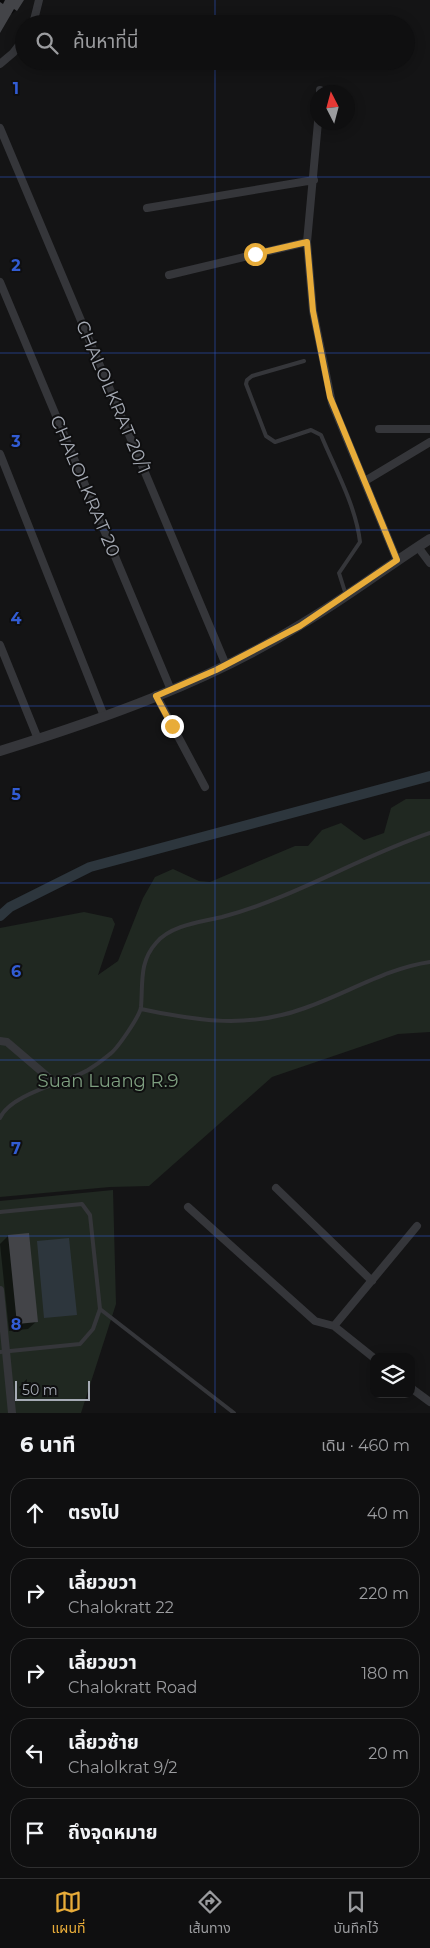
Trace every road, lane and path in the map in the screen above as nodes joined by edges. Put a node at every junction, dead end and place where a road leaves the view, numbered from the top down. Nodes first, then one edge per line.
1 (39, 0) edge
2 (35, 15) edge
3 (15, 50) edge
4 (0, 64) edge
5 (0, 128) edge
6 (317, 130) edge
7 (314, 180) junction
8 (147, 208) dead end
9 (307, 242) junction
10 (169, 275) dead end
11 (0, 282) edge
12 (304, 361) dead end
13 (378, 429) dead end
14 (430, 429) edge
15 (430, 442) edge
16 (0, 454) edge
17 (365, 481) junction
18 (430, 539) edge
19 (418, 547) junction
20 (397, 560) junction
21 (430, 563) edge
22 (346, 594) junction
23 (0, 645) edge
24 (226, 665) junction
25 (171, 690) junction
26 (156, 696) junction
27 (104, 716) junction
28 (38, 739) junction
29 (0, 751) edge
30 (205, 787) dead end
31 (430, 833) edge
32 (430, 962) edge
33 (141, 1009) junction
34 (0, 1041) edge
35 (55, 1083) junction
36 (0, 1118) edge
37 (276, 1188) dead end
38 (188, 1207) dead end
39 (0, 1212) edge
40 (417, 1226) dead end
41 (372, 1280) junction
42 (0, 1290) edge
43 (100, 1309) junction
44 (334, 1326) junction
45 (3, 1352) edge
46 (370, 1355) edge
47 (415, 1391) edge
48 (430, 1402) edge
49 (12, 1413) edge
50 (234, 1413) edge

1 - 2 street
3 - 4 street
5 - 24 street, CHALOLKRAT 20/1
6 - 7 street
7 - 8 street
7 - 9 street
9 - 10 street
9 - 17 street
11 - 25 street, CHALOLKRAT 20
12 - 22 lane
13 - 14 street
15 - 17 street
16 - 27 street
17 - 20 street
18 - 19 street
19 - 20 street
19 - 21 street
20 - 22 street
22 - 24 street
23 - 28 street
24 - 25 street
25 - 26 street
26 - 27 street
26 - 30 street
27 - 28 street
28 - 29 street
31 - 33 lane
32 - 33 lane
33 - 35 lane
34 - 35 street
35 - 36 lane
37 - 41 street
38 - 44 street
39 - 43 lane
40 - 41 street
41 - 44 street
42 - 45 street
43 - 45 lane
43 - 50 lane
44 - 46 street
45 - 49 street
47 - 48 street

